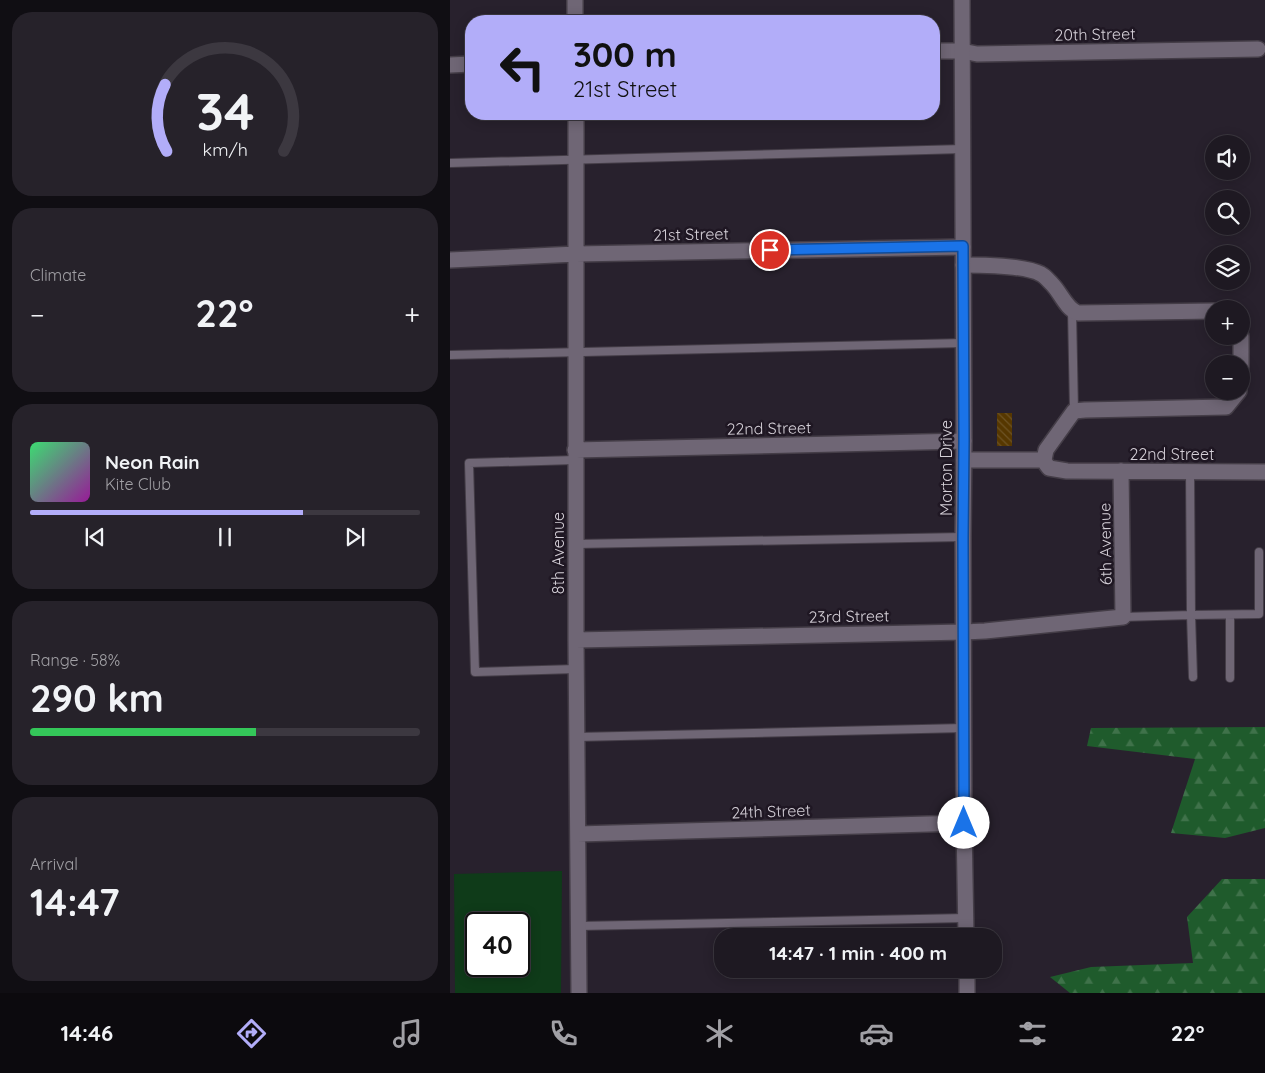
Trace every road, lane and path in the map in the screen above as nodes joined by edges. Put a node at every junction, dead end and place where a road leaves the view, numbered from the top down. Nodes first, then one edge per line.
1 (575, 0) edge
2 (962, 0) edge
3 (575, 15) edge
4 (1258, 48) dead end
5 (940, 51) edge
6 (962, 51) junction
7 (465, 64) edge
8 (450, 65) edge
9 (576, 120) edge
10 (963, 150) junction
11 (576, 159) junction
12 (450, 163) edge
13 (963, 246) junction
14 (576, 254) junction
15 (450, 260) edge
16 (963, 265) junction
17 (1072, 311) junction
18 (1205, 311) edge
19 (963, 343) junction
20 (576, 352) junction
21 (450, 355) edge
22 (1232, 400) edge
23 (1074, 411) junction
24 (964, 440) junction
25 (575, 455) junction
26 (964, 460) junction
27 (1044, 460) junction
28 (1121, 471) junction
29 (1190, 471) junction
30 (1265, 472) edge
31 (963, 538) junction
32 (576, 544) junction
33 (1260, 552) dead end
34 (1191, 615) junction
35 (1230, 615) junction
36 (1123, 617) junction
37 (964, 632) junction
38 (576, 640) junction
39 (576, 669) junction
40 (1193, 677) dead end
41 (1230, 678) dead end
42 (964, 728) junction
43 (577, 737) junction
44 (964, 823) junction
45 (578, 834) junction
46 (966, 918) junction
47 (579, 926) junction
48 (966, 928) edge
49 (967, 978) edge
50 (579, 993) edge
51 (967, 993) edge

1 - 3 street
2 - 6 street, Morton Drive
4 - 6 street, 20th Street
5 - 6 street, 20th Street
6 - 10 street, Morton Drive
7 - 8 street
9 - 11 street, 8th Avenue
10 - 11 lane
10 - 13 street, Morton Drive
11 - 12 lane
11 - 14 street, 8th Avenue
13 - 14 street, 21st Street
13 - 16 street, Morton Drive
14 - 15 street, 21st Street
14 - 20 street, 8th Avenue
16 - 17 street
16 - 19 street, Morton Drive
17 - 18 street
17 - 23 lane
19 - 20 lane
19 - 24 street, Morton Drive
20 - 21 lane
20 - 25 street, 8th Avenue
22 - 23 street
23 - 27 street
24 - 25 street, 22nd Street
24 - 26 street, Morton Drive
25 - 32 street, 8th Avenue
25 - 39 lane
26 - 27 street, 22nd Street
26 - 31 street, Morton Drive
27 - 28 street, 22nd Street
28 - 29 street, 22nd Street
28 - 36 street, 6th Avenue
29 - 30 street, 22nd Street
29 - 34 lane
31 - 32 lane
31 - 37 street, Morton Drive
32 - 38 street, 8th Avenue
33 - 35 lane
34 - 35 lane
34 - 36 lane
34 - 40 lane
35 - 41 lane
36 - 37 street, 23rd Street
37 - 38 street, 23rd Street
37 - 42 street, Morton Drive
38 - 39 street, 8th Avenue
39 - 43 street, 8th Avenue
42 - 43 lane
42 - 44 street, Morton Drive
43 - 45 street, 8th Avenue
44 - 45 street, 24th Street
44 - 46 street, Morton Drive
45 - 47 street, 8th Avenue
46 - 47 lane
46 - 48 street, Morton Drive
47 - 50 street, 8th Avenue
49 - 51 street

